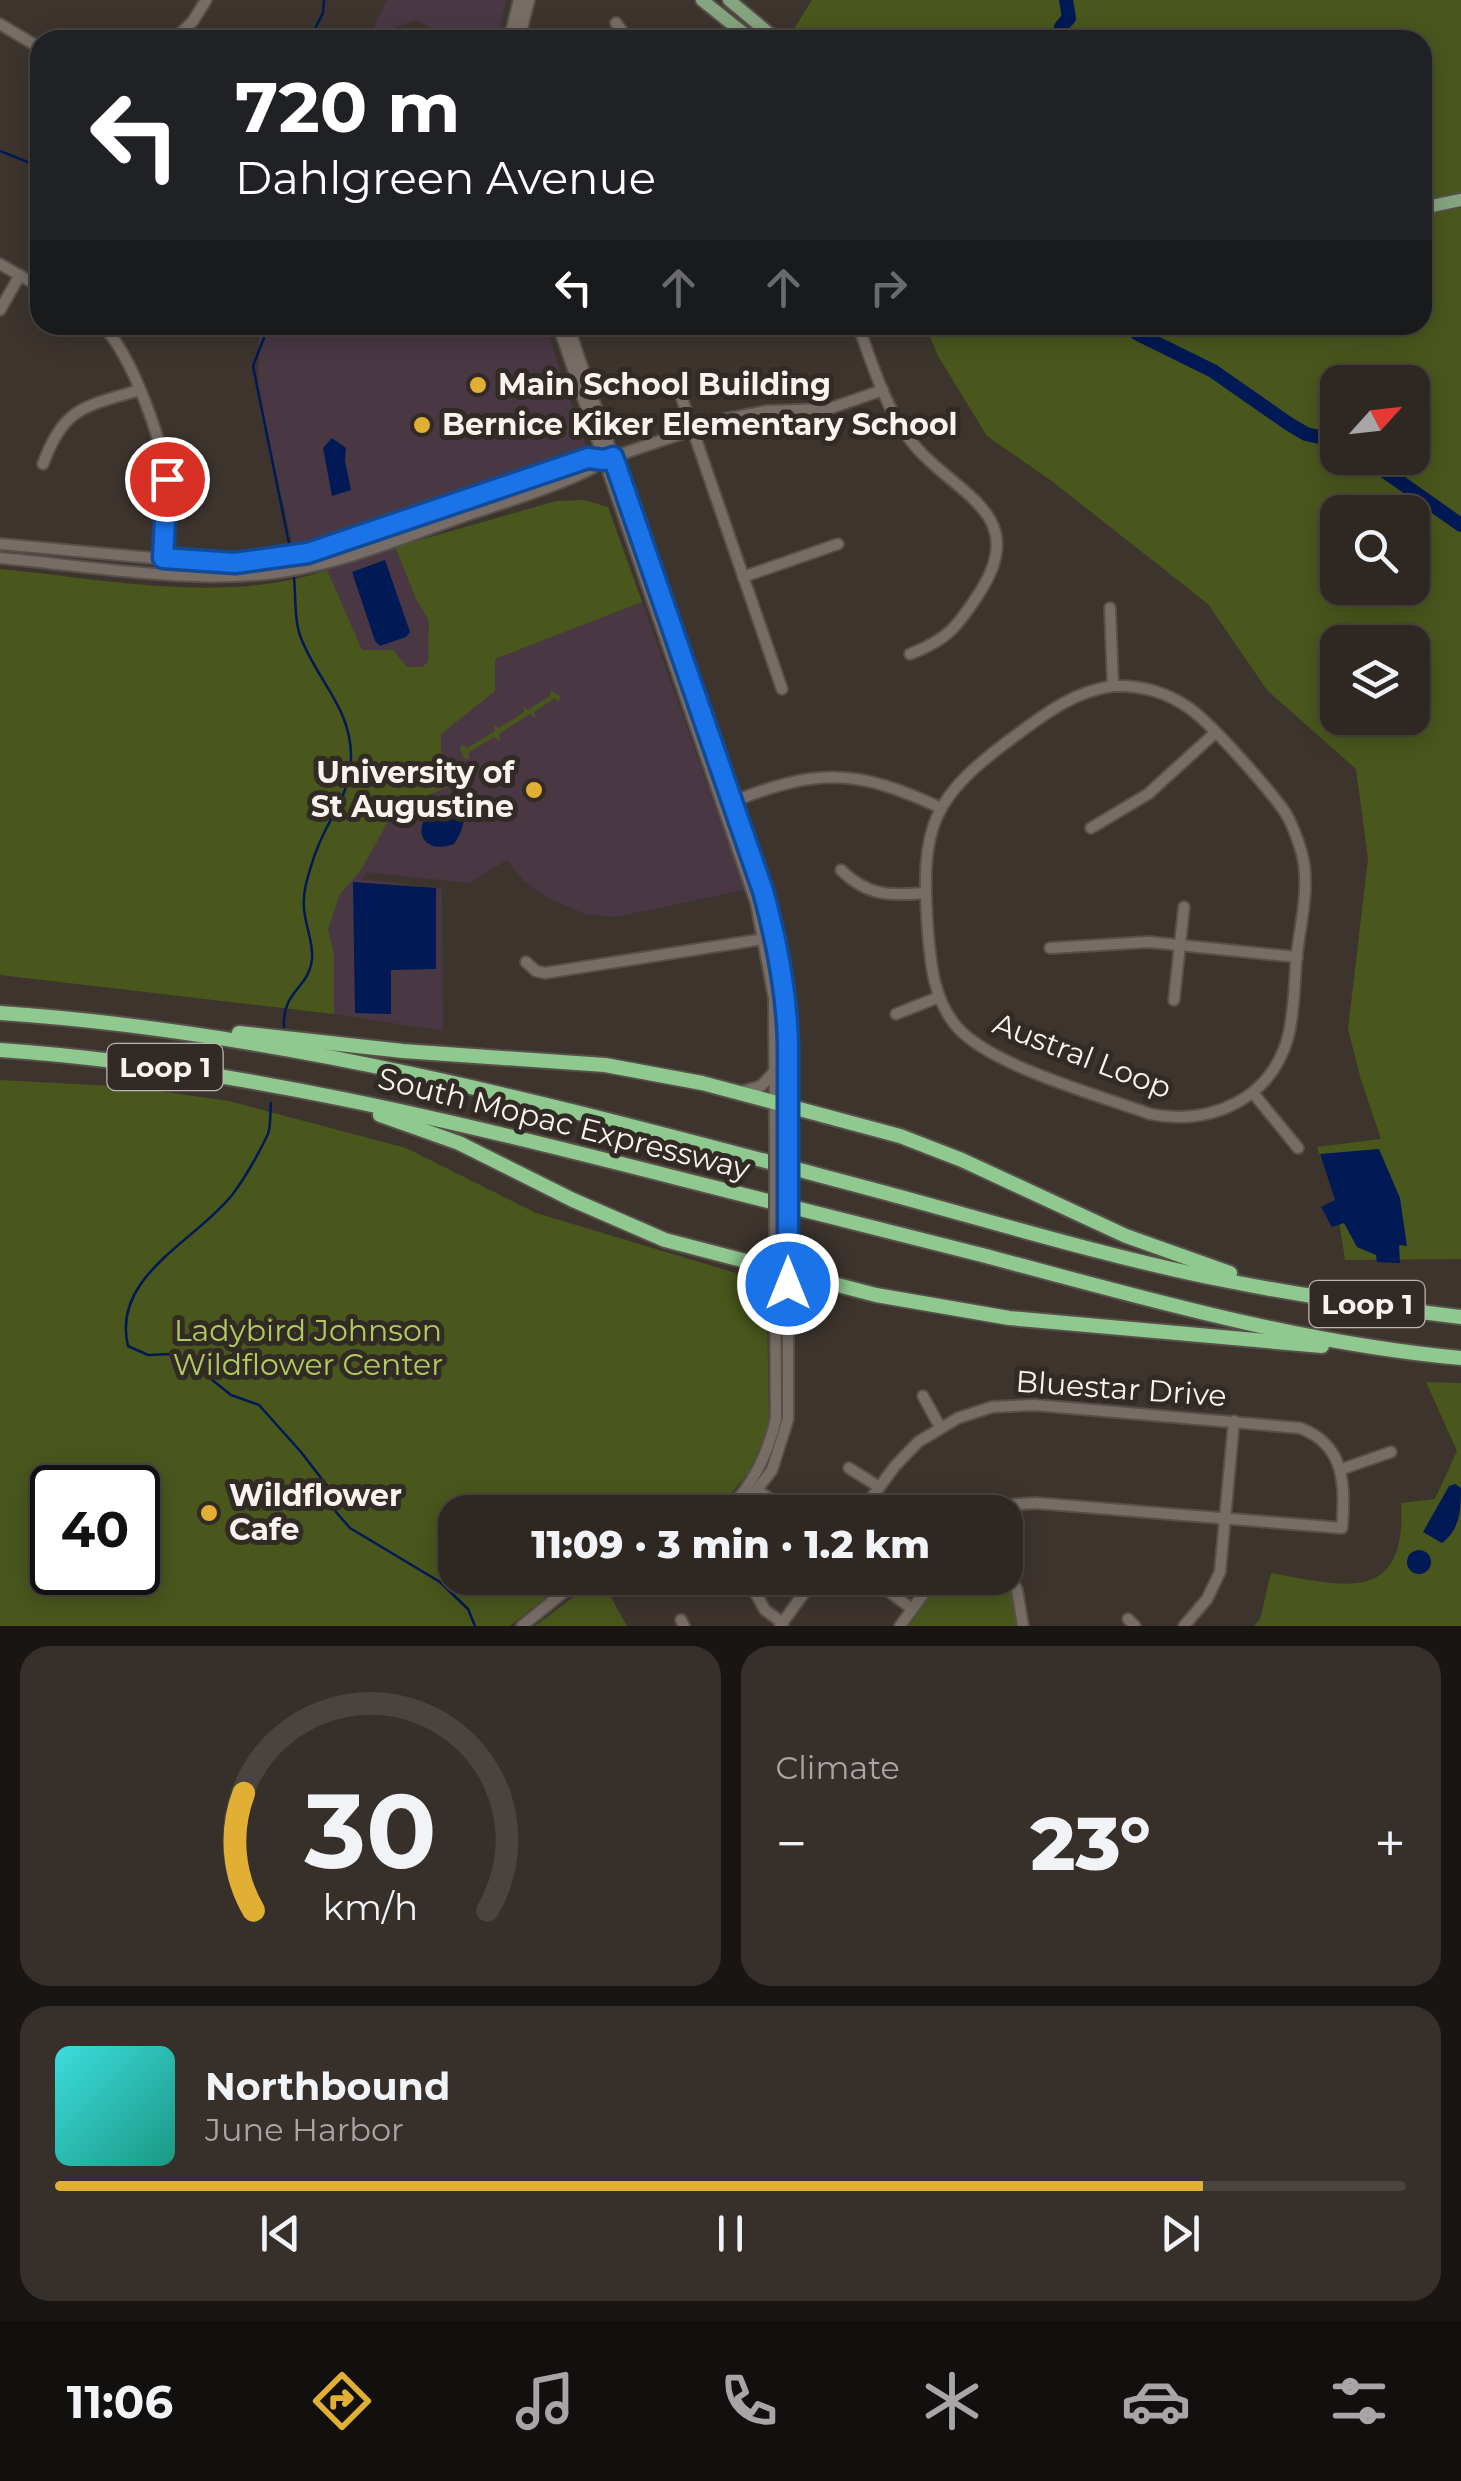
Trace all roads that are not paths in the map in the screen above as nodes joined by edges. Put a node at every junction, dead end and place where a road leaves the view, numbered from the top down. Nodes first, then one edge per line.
1 (206, 0) edge
2 (519, 0) edge
3 (529, 0) edge
4 (702, 0) edge
5 (729, 0) edge
6 (0, 24) edge
7 (616, 24) dead end
8 (184, 30) edge
9 (512, 30) edge
10 (522, 30) edge
11 (620, 30) edge
12 (740, 30) edge
13 (765, 30) edge
14 (30, 42) edge
15 (1461, 204) edge
16 (1432, 208) edge
17 (0, 264) edge
18 (20, 275) junction
19 (30, 280) edge
20 (0, 310) edge
21 (110, 335) edge
22 (562, 335) edge
23 (571, 335) edge
24 (862, 335) edge
25 (139, 390) junction
26 (679, 390) dead end
27 (883, 390) junction
28 (692, 429) junction
29 (608, 458) junction
30 (43, 464) dead end
31 (0, 544) edge
32 (838, 544) dead end
33 (0, 558) edge
34 (163, 558) junction
35 (162, 572) junction
36 (744, 577) junction
37 (1110, 608) dead end
38 (910, 654) dead end
39 (1114, 686) junction
40 (782, 689) dead end
41 (1215, 733) junction
42 (728, 804) junction
43 (941, 808) junction
44 (1091, 828) dead end
45 (841, 870) dead end
46 (925, 893) junction
47 (1184, 907) dead end
48 (764, 939) junction
49 (1180, 945) junction
50 (1050, 948) dead end
51 (1296, 957) junction
52 (526, 962) dead end
53 (939, 997) junction
54 (1174, 1000) dead end
55 (0, 1013) edge
56 (896, 1014) dead end
57 (191, 1031) junction
58 (0, 1050) edge
59 (774, 1071) junction
60 (732, 1092) junction
61 (1253, 1093) junction
62 (328, 1096) junction
63 (781, 1106) junction
64 (1298, 1148) dead end
65 (781, 1270) junction
66 (826, 1281) junction
67 (1273, 1288) junction
68 (788, 1304) junction
69 (1461, 1316) edge
70 (1372, 1348) junction
71 (1461, 1358) edge
72 (922, 1396) dead end
73 (1234, 1421) junction
74 (940, 1427) junction
75 (1391, 1452) dead end
76 (849, 1468) dead end
77 (1342, 1469) junction
78 (879, 1487) junction
79 (755, 1488) junction
80 (749, 1495) edge
81 (765, 1495) edge
82 (873, 1495) edge
83 (1023, 1505) edge
84 (1226, 1518) junction
85 (560, 1595) edge
86 (756, 1595) edge
87 (803, 1595) edge
88 (895, 1595) edge
89 (922, 1595) edge
90 (1018, 1595) edge
91 (912, 1609) junction
92 (782, 1624) edge
93 (522, 1626) edge
94 (900, 1626) edge
95 (1023, 1626) edge
96 (1184, 1626) edge

1 - 8 street
2 - 9 street
3 - 10 street
4 - 12 main road
5 - 13 main road
6 - 14 street
7 - 11 street
15 - 16 main road
17 - 18 street
18 - 19 street
18 - 20 street
21 - 25 street
22 - 29 street
23 - 29 street
24 - 27 street
25 - 30 street
25 - 34 street
26 - 28 street
27 - 28 street
27 - 38 street
28 - 29 street
28 - 36 street
29 - 34 street
29 - 35 street
29 - 42 street
31 - 34 street
32 - 36 street
33 - 35 street
34 - 35 street
36 - 40 street
37 - 39 street
39 - 41 street, Austral Loop
39 - 43 street, Austral Loop
41 - 44 street
41 - 51 street, Austral Loop
42 - 43 street
42 - 48 street
42 - 63 street
43 - 46 street, Austral Loop
45 - 46 street
46 - 53 street, Austral Loop
47 - 49 street
48 - 52 street
48 - 59 street
49 - 50 street
49 - 51 street
49 - 54 street
51 - 61 street, Austral Loop
53 - 56 street
53 - 61 street, Austral Loop
55 - 57 highway, South Mopac Expressway / Loop 1
57 - 60 highway
57 - 67 highway, South Mopac Expressway / Loop 1
58 - 62 highway, South Mopac Expressway / Loop 1
59 - 60 street
59 - 63 street
60 - 63 highway
61 - 64 street
62 - 65 highway
62 - 70 highway, South Mopac Expressway / Loop 1
63 - 65 street, bridge
63 - 65 street, bridge
63 - 67 highway
65 - 66 highway
65 - 68 street
65 - 79 street
66 - 68 street
66 - 70 highway
67 - 69 highway, South Mopac Expressway / Loop 1
68 - 79 street
70 - 71 highway, South Mopac Expressway / Loop 1
72 - 74 street
73 - 74 street, Bluestar Drive
73 - 77 street, Bluestar Drive
73 - 84 street
74 - 78 street, Bluestar Drive
75 - 77 street
76 - 78 street
77 - 84 street
78 - 82 street, Bluestar Drive
79 - 80 street
79 - 81 street
83 - 84 street
84 - 96 street
85 - 93 street
86 - 92 street
87 - 92 street
88 - 91 street
89 - 91 street
90 - 95 street
91 - 94 street

